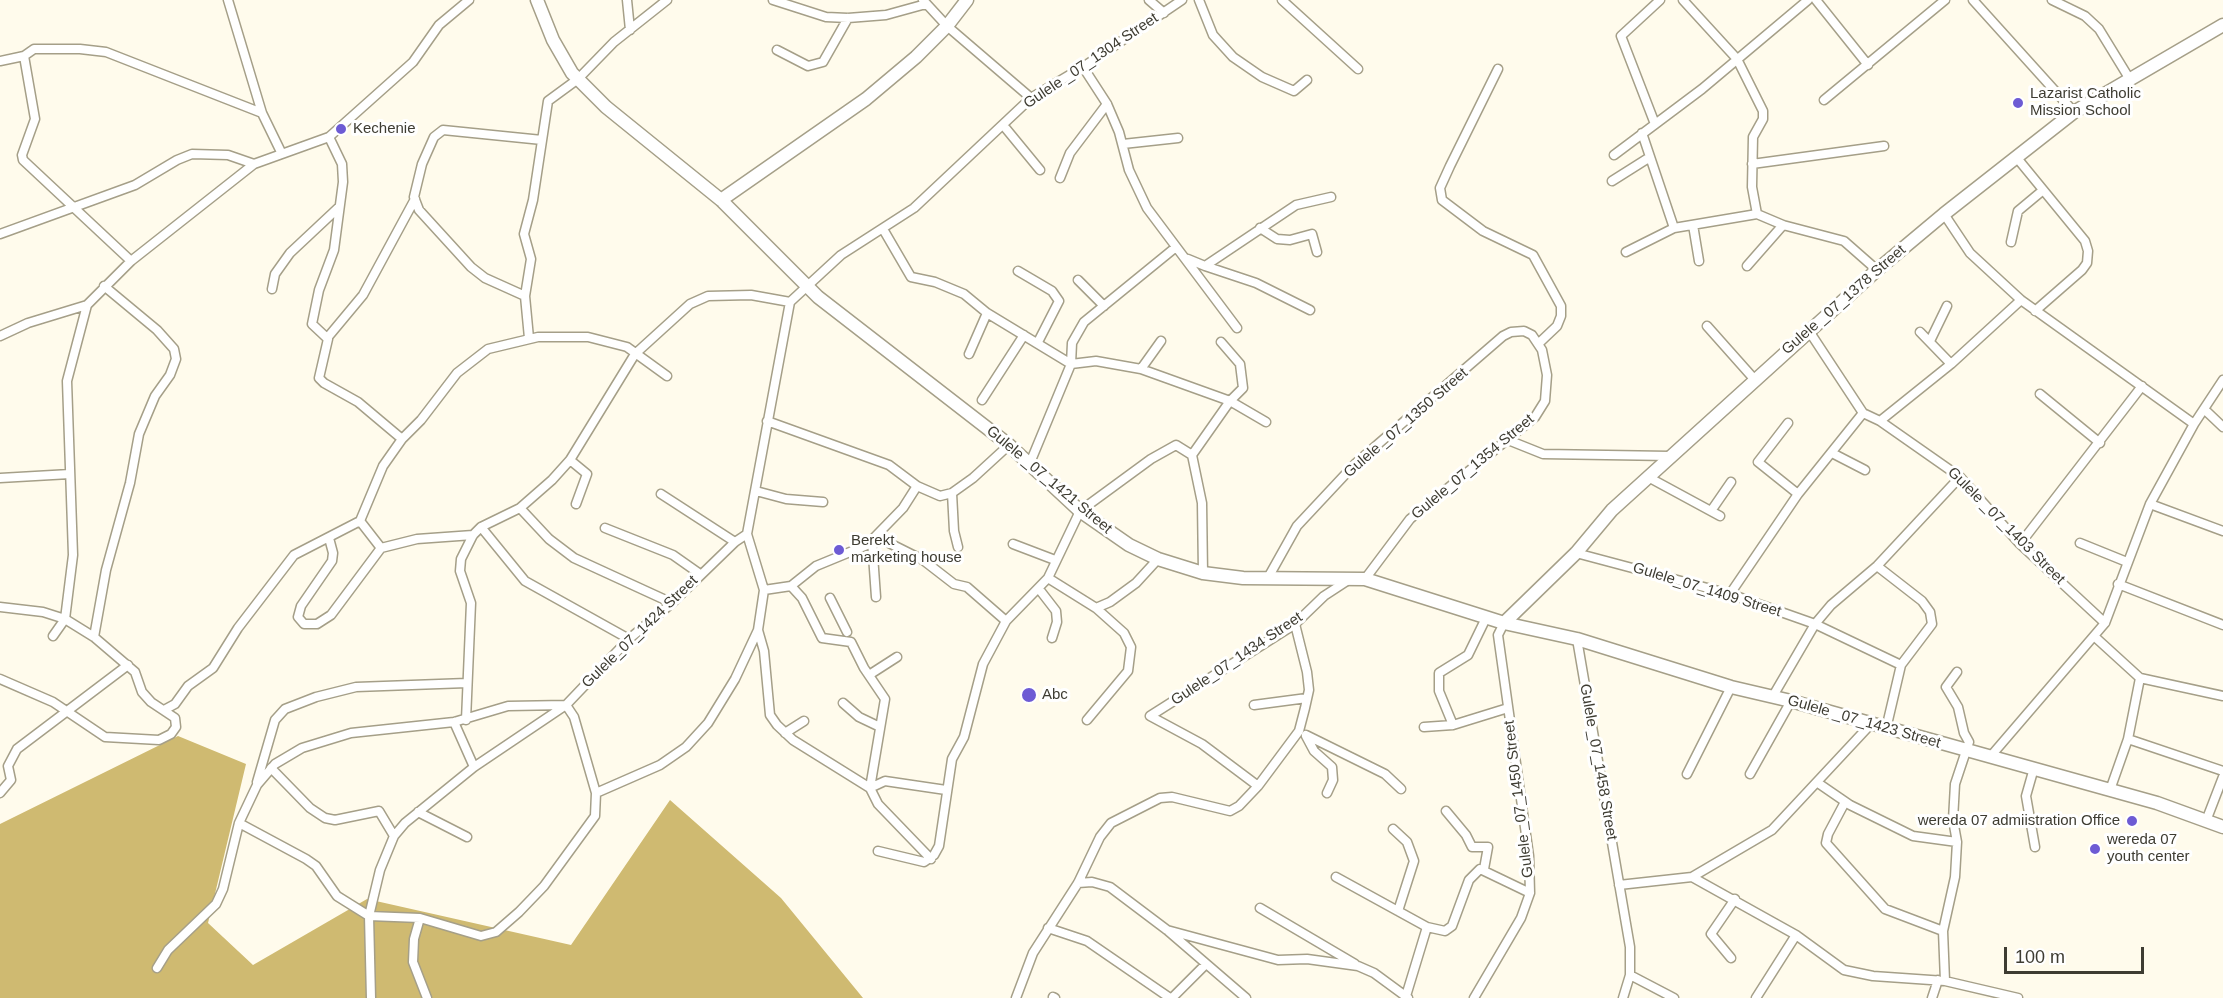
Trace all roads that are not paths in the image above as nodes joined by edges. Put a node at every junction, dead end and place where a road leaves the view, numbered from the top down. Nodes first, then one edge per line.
1 (228, 0) edge
2 (468, 0) edge
3 (537, 0) edge
4 (627, 0) edge
5 (667, 0) edge
6 (773, 0) edge
7 (967, 0) edge
8 (1149, 0) edge
9 (1182, 0) edge
10 (1199, 0) edge
11 (1282, 0) edge
12 (1660, 0) edge
13 (1683, 0) edge
14 (1816, 0) edge
15 (1945, 0) edge
16 (1972, 0) edge
17 (2052, 0) edge
18 (1805, 1) edge
19 (924, 2) edge
20 (1164, 13) junction
21 (848, 18) junction
22 (2223, 25) edge
23 (947, 26) junction
24 (630, 30) junction
25 (777, 50) dead end
26 (24, 56) junction
27 (1737, 59) junction
28 (0, 61) edge
29 (1868, 65) junction
30 (1083, 67) junction
31 (1358, 69) dead end
32 (1498, 69) dead end
33 (2129, 78) junction
34 (578, 79) junction
35 (1307, 80) dead end
36 (1031, 98) junction
37 (1824, 100) dead end
38 (1107, 104) junction
39 (2074, 112) junction
40 (262, 113) junction
41 (1655, 124) junction
42 (1003, 125) junction
43 (1642, 133) junction
44 (329, 137) junction
45 (1178, 138) dead end
46 (542, 140) junction
47 (1122, 144) junction
48 (1884, 146) dead end
49 (281, 152) junction
50 (1614, 155) dead end
51 (1650, 157) junction
52 (2017, 158) junction
53 (254, 164) junction
54 (1752, 164) junction
55 (1040, 170) dead end
56 (1060, 178) dead end
57 (1612, 181) dead end
58 (2042, 190) junction
59 (1331, 197) dead end
60 (415, 199) junction
61 (721, 200) junction
62 (74, 207) junction
63 (338, 208) junction
64 (1757, 214) junction
65 (1944, 214) junction
66 (1693, 225) junction
67 (1783, 225) junction
68 (1260, 228) junction
69 (1674, 228) junction
70 (884, 229) junction
71 (0, 234) edge
72 (2011, 242) dead end
73 (1176, 247) junction
74 (1317, 252) dead end
75 (1626, 252) dead end
76 (1187, 259) junction
77 (132, 261) junction
78 (1699, 261) dead end
79 (1747, 266) dead end
80 (1204, 267) junction
81 (1877, 270) junction
82 (1018, 271) dead end
83 (1078, 280) dead end
84 (807, 285) junction
85 (104, 286) junction
86 (272, 289) dead end
87 (525, 296) junction
88 (2020, 300) junction
89 (790, 302) junction
90 (87, 304) junction
91 (1104, 306) junction
92 (1947, 306) dead end
93 (1310, 310) dead end
94 (2035, 311) junction
95 (987, 313) junction
96 (1707, 326) dead end
97 (1237, 328) dead end
98 (1809, 331) junction
99 (1920, 332) dead end
100 (1024, 335) junction
101 (0, 336) edge
102 (328, 337) junction
103 (529, 338) junction
104 (1161, 341) dead end
105 (1930, 341) junction
106 (1038, 342) junction
107 (1221, 342) dead end
108 (1538, 344) junction
109 (635, 354) junction
110 (969, 354) dead end
111 (1071, 364) junction
112 (1951, 364) junction
113 (1141, 369) junction
114 (668, 376) dead end
115 (1755, 380) junction
116 (2223, 380) edge
117 (2142, 386) junction
118 (2040, 394) dead end
119 (982, 400) dead end
120 (1230, 401) junction
121 (2204, 409) junction
122 (1863, 413) junction
123 (767, 421) junction
124 (1880, 421) junction
125 (1266, 422) dead end
126 (1788, 423) dead end
127 (2194, 424) junction
128 (2223, 428) edge
129 (402, 439) junction
130 (1508, 440) junction
131 (2100, 443) junction
132 (1009, 445) junction
133 (1832, 453) junction
134 (1192, 455) junction
135 (1670, 456) junction
136 (570, 460) junction
137 (1030, 463) junction
138 (1865, 470) dead end
139 (70, 474) junction
140 (1648, 477) junction
141 (1960, 477) junction
142 (0, 478) edge
143 (1731, 482) dead end
144 (917, 486) junction
145 (756, 490) junction
146 (952, 493) junction
147 (661, 494) dead end
148 (1798, 494) junction
149 (823, 502) dead end
150 (576, 504) dead end
151 (2150, 504) junction
152 (520, 508) junction
153 (1080, 511) junction
154 (1711, 511) junction
155 (1720, 516) dead end
156 (360, 521) junction
157 (481, 527) junction
158 (605, 528) dead end
159 (2222, 528) edge
160 (747, 534) junction
161 (473, 535) junction
162 (329, 538) junction
163 (874, 539) junction
164 (735, 542) junction
165 (2080, 543) dead end
166 (1013, 544) dead end
167 (2020, 544) junction
168 (958, 547) dead end
169 (381, 548) junction
170 (1576, 553) junction
171 (1158, 559) junction
172 (1055, 560) junction
173 (2127, 562) junction
174 (1876, 566) junction
175 (1203, 573) junction
176 (700, 574) junction
177 (1269, 576) junction
178 (1048, 578) junction
179 (1351, 578) junction
180 (1365, 579) junction
181 (2118, 584) junction
182 (791, 586) junction
183 (1038, 589) junction
184 (764, 590) junction
185 (1730, 594) junction
186 (876, 597) dead end
187 (830, 598) dead end
188 (672, 603) junction
189 (0, 607) edge
190 (1095, 608) junction
191 (2223, 616) edge
192 (1486, 618) junction
193 (2210, 618) junction
194 (65, 619) junction
195 (1006, 621) junction
196 (2105, 623) junction
197 (1295, 624) junction
198 (1504, 624) junction
199 (1815, 624) junction
200 (2223, 625) edge
201 (758, 630) junction
202 (53, 636) dead end
203 (94, 637) junction
204 (2095, 637) junction
205 (1052, 638) dead end
206 (629, 639) junction
207 (838, 639) junction
208 (1577, 639) junction
209 (897, 657) dead end
210 (128, 665) junction
211 (1901, 665) junction
212 (1957, 672) dead end
213 (870, 675) junction
214 (2140, 678) junction
215 (0, 679) edge
216 (467, 683) junction
217 (1731, 687) junction
218 (1773, 696) junction
219 (2223, 696) edge
220 (1307, 698) junction
221 (1791, 701) junction
222 (843, 703) dead end
223 (566, 705) junction
224 (1254, 705) dead end
225 (1508, 708) junction
226 (164, 710) junction
227 (66, 711) junction
228 (466, 720) junction
229 (1087, 720) dead end
230 (804, 721) dead end
231 (454, 722) junction
232 (1454, 725) junction
233 (1870, 725) junction
234 (880, 727) junction
235 (1424, 728) dead end
236 (1886, 729) junction
237 (785, 733) junction
238 (1302, 733) junction
239 (2128, 739) junction
240 (1965, 750) junction
241 (1990, 757) junction
242 (474, 767) junction
243 (271, 768) junction
244 (2034, 768) junction
245 (2223, 771) edge
246 (1687, 774) dead end
247 (1750, 774) dead end
248 (2223, 777) edge
249 (1818, 783) junction
250 (256, 785) junction
251 (1258, 786) junction
252 (870, 788) junction
253 (1401, 789) dead end
254 (946, 790) junction
255 (2110, 790) junction
256 (0, 793) edge
257 (596, 793) junction
258 (1328, 793) dead end
259 (1845, 802) junction
260 (1446, 811) dead end
261 (418, 812) junction
262 (2206, 821) junction
263 (238, 823) junction
264 (2223, 827) edge
265 (1394, 829) dead end
266 (394, 836) junction
267 (467, 837) dead end
268 (1957, 842) junction
269 (2035, 847) dead end
270 (878, 851) dead end
271 (931, 859) junction
272 (1484, 869) junction
273 (1336, 877) dead end
274 (1692, 877) junction
275 (1078, 883) junction
276 (1619, 885) junction
277 (1530, 893) junction
278 (1735, 899) junction
279 (1260, 908) dead end
280 (1398, 911) junction
281 (369, 915) junction
282 (420, 918) junction
283 (1427, 927) junction
284 (1048, 928) junction
285 (1167, 930) junction
286 (1943, 931) junction
287 (1796, 935) junction
288 (1731, 958) dead end
289 (1205, 965) junction
290 (1358, 966) junction
291 (157, 968) dead end
292 (1630, 975) junction
293 (1941, 981) junction
294 (1407, 997) edge
295 (371, 998) edge
296 (427, 998) edge
297 (1016, 998) edge
298 (1171, 998) edge
299 (1246, 998) edge
300 (1474, 998) edge
301 (1623, 998) edge
302 (1674, 998) edge
303 (1756, 998) edge
304 (1932, 998) edge
305 (2018, 998) edge

1 - 40 street
2 - 44 street
3 - 34 main road, Gulele _07_1421 Street
4 - 24 street
5 - 24 street
6 - 21 street
7 - 23 main road
8 - 20 street
9 - 20 street, Gulele _07_1304 Street
10 - 35 street
11 - 31 street
12 - 41 street
13 - 27 street
14 - 29 street
15 - 29 street
16 - 39 street
17 - 33 street
18 - 27 street
19 - 21 street
19 - 23 street
20 - 30 street, Gulele _07_1304 Street
21 - 25 street
22 - 33 main road, Gulele _07_1378 Street
23 - 36 street
23 - 61 main road
24 - 34 street
26 - 28 street
26 - 40 street
26 - 62 street
27 - 41 street
27 - 54 street
29 - 37 street
30 - 36 street, Gulele _07_1304 Street
30 - 38 street
32 - 108 street
33 - 39 main road, Gulele _07_1378 Street
34 - 46 street
34 - 61 main road, Gulele _07_1421 Street
36 - 42 street, Gulele _07_1304 Street
38 - 47 street
38 - 56 street
39 - 52 main road, Gulele _07_1378 Street
40 - 49 street
41 - 43 street
42 - 55 street
42 - 70 street, Gulele _07_1304 Street
43 - 50 street
43 - 51 street
44 - 49 street
44 - 63 street
45 - 47 street
46 - 60 street
46 - 87 street
47 - 73 street
48 - 54 street
49 - 53 street
51 - 57 street
51 - 69 street
52 - 58 street
52 - 65 main road, Gulele _07_1378 Street
53 - 62 street
53 - 77 street
54 - 64 street
58 - 72 street
58 - 94 street
59 - 68 street
60 - 87 street
60 - 102 street
61 - 84 main road, Gulele _07_1421 Street
62 - 71 street
62 - 77 street
63 - 86 street
63 - 102 street
64 - 66 street
64 - 67 street
65 - 81 main road, Gulele _07_1378 Street
65 - 88 street
66 - 69 street
66 - 78 street
67 - 79 street
67 - 81 street
68 - 74 street
68 - 80 street
69 - 75 street
70 - 84 street, Gulele _07_1304 Street
70 - 95 street
73 - 76 street
73 - 91 street
76 - 80 street
76 - 97 street
77 - 85 street
80 - 93 street
81 - 98 main road, Gulele _07_1378 Street
82 - 106 street
83 - 91 street
84 - 89 street
84 - 132 main road, Gulele _07_1421 Street
85 - 90 street
85 - 203 street
87 - 103 street
88 - 94 street
88 - 112 street
89 - 109 street
89 - 123 street
90 - 101 street
90 - 139 street
91 - 111 street
92 - 105 street
94 - 117 street
95 - 100 street
95 - 110 street
96 - 115 street
98 - 115 main road, Gulele _07_1378 Street
98 - 122 street
99 - 105 street
100 - 106 street
100 - 119 street
102 - 129 street
103 - 109 street
103 - 129 street
104 - 113 street
105 - 112 street
106 - 111 street
107 - 120 street
108 - 130 street, Gulele_07_1354 Street
108 - 177 street, Gulele _07_1350 Street
109 - 114 street
109 - 136 street
111 - 113 street
111 - 137 street
112 - 124 street
113 - 120 street
115 - 135 main road, Gulele _07_1378 Street
116 - 121 street
117 - 127 street
117 - 131 street
118 - 131 street
120 - 125 street
120 - 134 street
121 - 127 street
121 - 128 street
122 - 124 street, Gulele _07_1403 Street
122 - 133 street
123 - 144 street
123 - 145 street
124 - 141 street, Gulele _07_1403 Street
126 - 148 street
127 - 151 street
129 - 156 street
130 - 135 street
130 - 180 street, Gulele_07_1354 Street
131 - 167 street
132 - 137 main road, Gulele _07_1421 Street
132 - 146 street
133 - 138 street
133 - 148 street
134 - 153 street
134 - 175 street
135 - 140 main road, Gulele _07_1378 Street
136 - 150 street
136 - 152 street
137 - 153 main road, Gulele _07_1421 Street
139 - 142 street
139 - 194 street
140 - 154 street
140 - 170 main road, Gulele _07_1378 Street
141 - 167 street, Gulele _07_1403 Street
141 - 174 street
143 - 154 street
144 - 146 street
144 - 163 street
145 - 149 street
145 - 160 street
146 - 168 street
147 - 164 street
148 - 185 street
151 - 159 street
151 - 173 street
152 - 157 street
152 - 188 street
153 - 171 main road, Gulele _07_1421 Street
153 - 172 street
154 - 155 street
156 - 162 street
156 - 169 street
157 - 161 street
157 - 206 street
158 - 176 street
160 - 164 street, Gulele_07_1424 Street
160 - 184 street
161 - 169 street
161 - 216 street
162 - 169 street
162 - 226 street
163 - 182 street
163 - 186 street
163 - 195 street
164 - 176 street, Gulele_07_1424 Street
165 - 173 street
166 - 172 street
167 - 196 street, Gulele _07_1403 Street
170 - 185 street, Gulele_07_1409 Street
170 - 198 main road, Gulele _07_1378 Street
171 - 175 main road, Gulele _07_1421 Street
171 - 190 street
172 - 178 street
173 - 181 street
174 - 199 street
174 - 211 street
175 - 177 main road, Gulele _07_1421 Street
176 - 188 street, Gulele_07_1424 Street
177 - 179 main road, Gulele _07_1421 Street
178 - 183 street
178 - 190 street
179 - 180 main road, Gulele _07_1421 Street
179 - 197 street, Gulele_07_1434 Street
180 - 192 main road, Gulele _07_1421 Street
181 - 193 street
181 - 196 street
182 - 184 street
182 - 207 street
183 - 195 street
183 - 205 street
184 - 201 street
185 - 199 street, Gulele_07_1409 Street
187 - 207 street
188 - 206 street, Gulele_07_1424 Street
189 - 194 street
190 - 229 street
191 - 193 street
192 - 198 main road, Gulele _07_1421 Street
192 - 232 street
193 - 200 street
194 - 202 street
194 - 203 street
195 - 254 street
196 - 204 street
197 - 220 street
197 - 251 street, Gulele_07_1434 Street
198 - 208 main road, Gulele _07_1423 Street
198 - 225 street, Gulele _07_1450 Street
199 - 211 street, Gulele_07_1409 Street
199 - 218 street
201 - 237 street
201 - 257 street
203 - 210 street
204 - 214 street
204 - 241 street
206 - 223 street, Gulele_07_1424 Street
207 - 213 street
208 - 217 main road, Gulele _07_1423 Street
208 - 276 street, Gulele _07_1458 Street
209 - 213 street
210 - 226 street
210 - 227 street
211 - 236 street
212 - 240 street
213 - 234 street
214 - 219 street
214 - 239 street
215 - 227 street
216 - 228 street
216 - 250 street
217 - 218 main road, Gulele _07_1423 Street
217 - 246 street
218 - 221 main road, Gulele _07_1423 Street
220 - 224 street
220 - 238 street
221 - 233 main road, Gulele _07_1423 Street
221 - 247 street
222 - 234 street
223 - 228 street
223 - 242 street, Gulele_07_1424 Street
223 - 257 street
225 - 232 street
225 - 277 street, Gulele _07_1450 Street
226 - 227 street
227 - 256 street
228 - 231 street
230 - 237 street
231 - 242 street
231 - 243 street
232 - 235 street
233 - 236 main road, Gulele _07_1423 Street
233 - 249 street
234 - 252 street
236 - 240 main road, Gulele _07_1423 Street
237 - 252 street
238 - 251 street
238 - 253 street
238 - 258 street
239 - 245 street
239 - 255 street
240 - 241 main road, Gulele _07_1423 Street
240 - 268 street
241 - 244 main road, Gulele _07_1423 Street
242 - 261 street, Gulele_07_1424 Street
243 - 250 street
243 - 266 street
244 - 255 main road, Gulele _07_1423 Street
244 - 269 street
248 - 262 street
249 - 259 street
249 - 274 street
250 - 263 street
251 - 275 street
252 - 254 street
252 - 271 street
254 - 271 street
255 - 262 main road, Gulele _07_1423 Street
257 - 282 street
259 - 268 street
259 - 286 street
260 - 272 street
261 - 266 street, Gulele_07_1424 Street
261 - 267 street
262 - 264 main road, Gulele _07_1423 Street
263 - 281 street
263 - 291 street
265 - 280 street
266 - 281 street, Gulele_07_1424 Street
268 - 286 street
270 - 271 street
272 - 277 street
272 - 283 street
273 - 280 street
274 - 276 street
274 - 278 street
275 - 284 street
275 - 285 street
276 - 292 street, Gulele _07_1458 Street
277 - 300 street, Gulele _07_1450 Street
278 - 287 street
278 - 288 street
279 - 290 street
280 - 283 street
281 - 282 street
281 - 295 street, Gulele_07_1424 Street
282 - 296 street
283 - 294 street
284 - 297 street
284 - 298 street
285 - 289 street
285 - 290 street
286 - 293 street
287 - 293 street
287 - 303 street
289 - 298 street
289 - 299 street
290 - 294 street
292 - 301 street, Gulele _07_1458 Street
292 - 302 street
293 - 304 street
293 - 305 street

